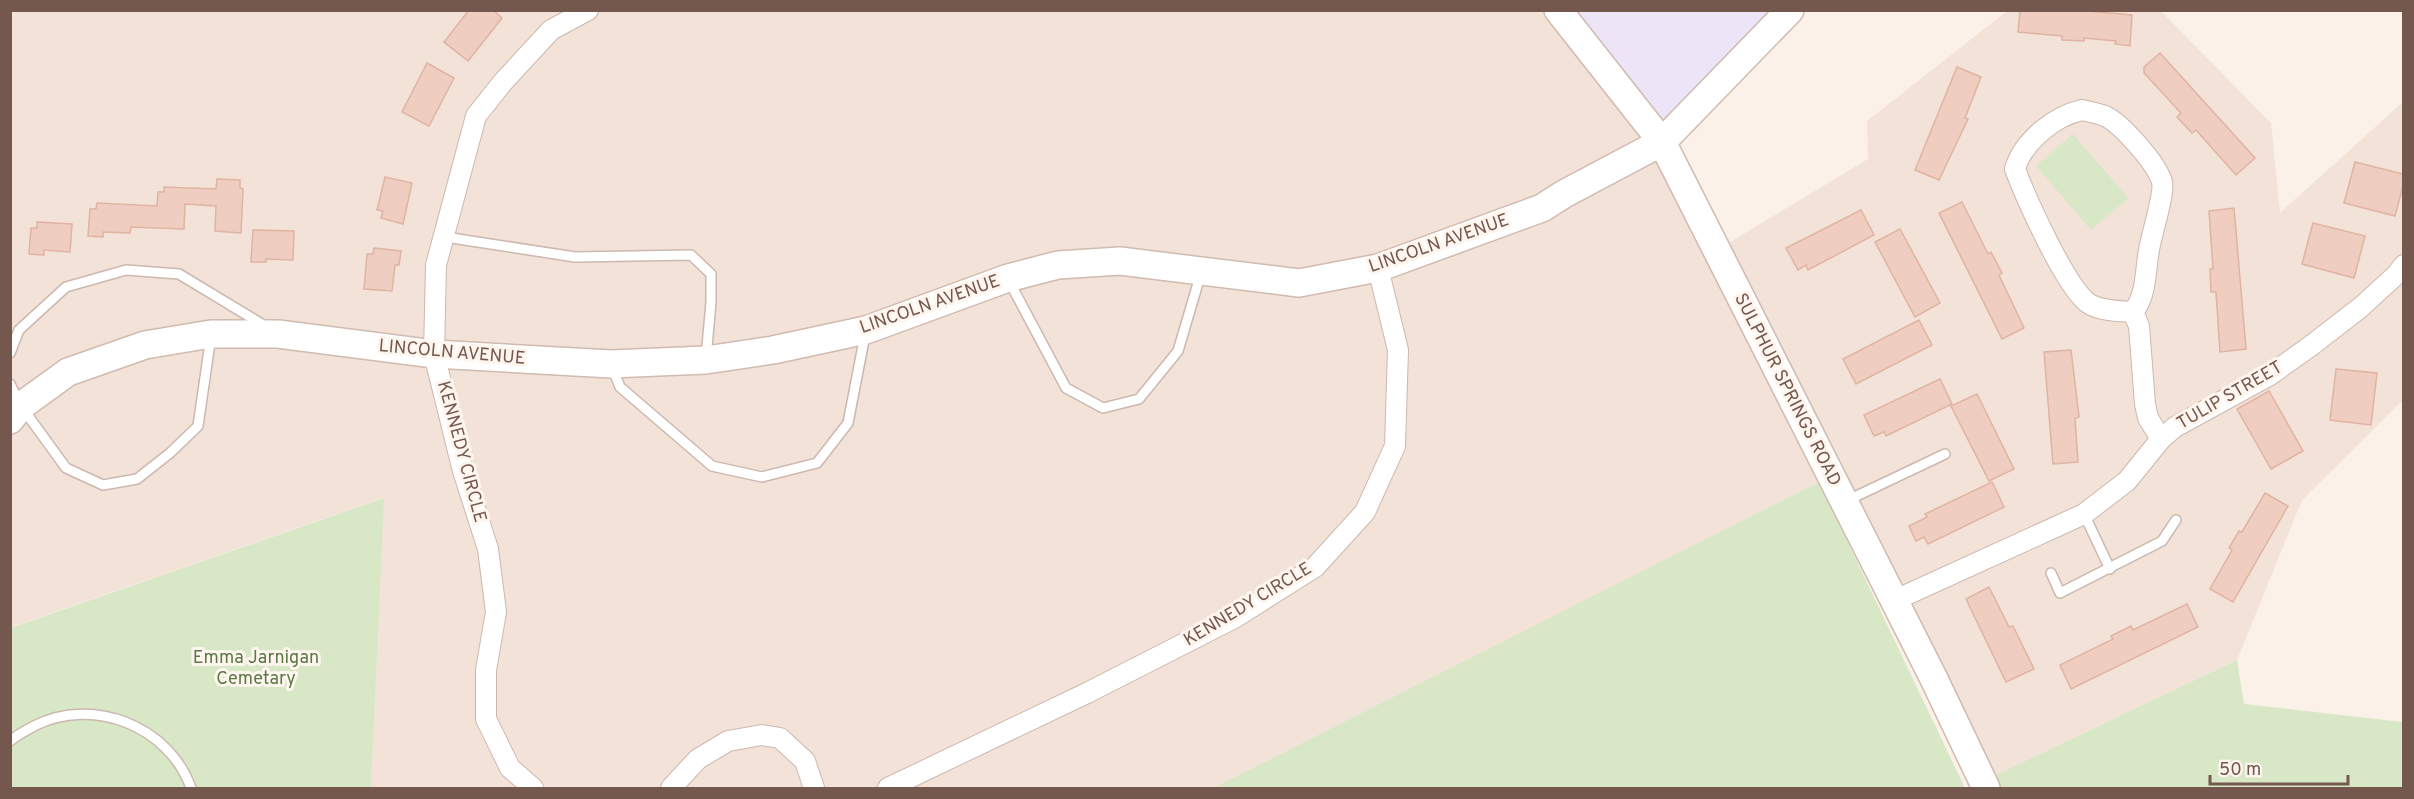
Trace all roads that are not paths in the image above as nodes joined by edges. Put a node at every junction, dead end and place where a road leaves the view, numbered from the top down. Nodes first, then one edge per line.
1 (588, 10) edge
2 (1558, 10) edge
3 (1790, 10) edge
4 (1662, 142) junction
5 (445, 237) junction
6 (2403, 265) edge
7 (1378, 268) junction
8 (1202, 272) junction
9 (1008, 279) junction
10 (2133, 312) junction
11 (866, 330) junction
12 (211, 334) junction
13 (278, 334) junction
14 (10, 353) edge
15 (434, 354) junction
16 (706, 360) junction
17 (611, 364) junction
18 (14, 403) edge
19 (2161, 439) junction
20 (1945, 454) dead end
21 (1844, 502) junction
22 (2084, 514) junction
23 (2176, 520) dead end
24 (2110, 569) junction
25 (2051, 573) dead end
26 (1893, 601) junction
27 (10, 741) edge
28 (191, 789) edge
29 (533, 789) edge
30 (671, 789) edge
31 (814, 789) edge
32 (888, 789) edge
33 (1986, 789) edge

1 - 5 street, KENNEDY CIRCLE
2 - 4 street, SULPHUR SPRINGS ROAD
3 - 4 street, LINCOLN AVENUE
4 - 7 street, LINCOLN AVENUE
4 - 21 street, SULPHUR SPRINGS ROAD
5 - 15 street, KENNEDY CIRCLE
5 - 16 lane
6 - 19 street, TULIP STREET
7 - 8 street, LINCOLN AVENUE
7 - 32 street, KENNEDY CIRCLE
8 - 9 street, LINCOLN AVENUE
8 - 9 lane
9 - 11 street, LINCOLN AVENUE
10 - 10 street
10 - 19 street
11 - 16 street, LINCOLN AVENUE
11 - 17 lane
12 - 13 street, LINCOLN AVENUE
12 - 18 street, LINCOLN AVENUE
12 - 18 lane
13 - 14 lane
13 - 15 street, LINCOLN AVENUE
15 - 17 street, LINCOLN AVENUE
15 - 29 street, KENNEDY CIRCLE
16 - 17 street, LINCOLN AVENUE
19 - 22 street, TULIP STREET
20 - 21 lane
21 - 26 street, SULPHUR SPRINGS ROAD
22 - 24 lane
22 - 26 street, TULIP STREET
23 - 24 lane
24 - 25 lane
26 - 33 street, SULPHUR SPRINGS ROAD
27 - 28 lane
30 - 31 street

